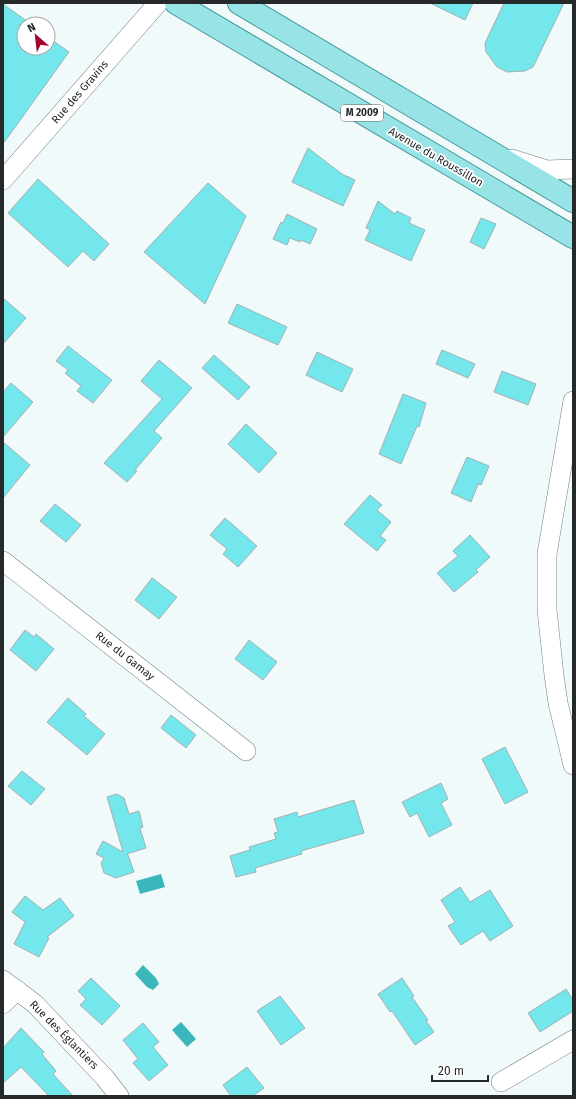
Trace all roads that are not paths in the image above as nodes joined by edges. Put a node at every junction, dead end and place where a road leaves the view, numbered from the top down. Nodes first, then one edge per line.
1 (158, 3) edge
2 (176, 3) edge
3 (239, 3) edge
4 (490, 152) junction
5 (573, 168) edge
6 (3, 180) edge
7 (573, 201) edge
8 (573, 237) edge
9 (573, 401) edge
10 (3, 561) edge
11 (246, 751) dead end
12 (573, 765) edge
13 (10, 985) edge
14 (3, 1004) edge
15 (573, 1040) edge
16 (501, 1082) dead end
17 (119, 1096) edge

1 - 6 street, Rue des Gravins
2 - 8 main road, Avenue du Roussillon / M 2009
3 - 4 main road, M 2009
4 - 5 street
4 - 7 main road, M 2009
9 - 12 street
10 - 11 street, Rue du Gamay
13 - 14 street
13 - 17 street, Rue des Églantiers
15 - 16 street

